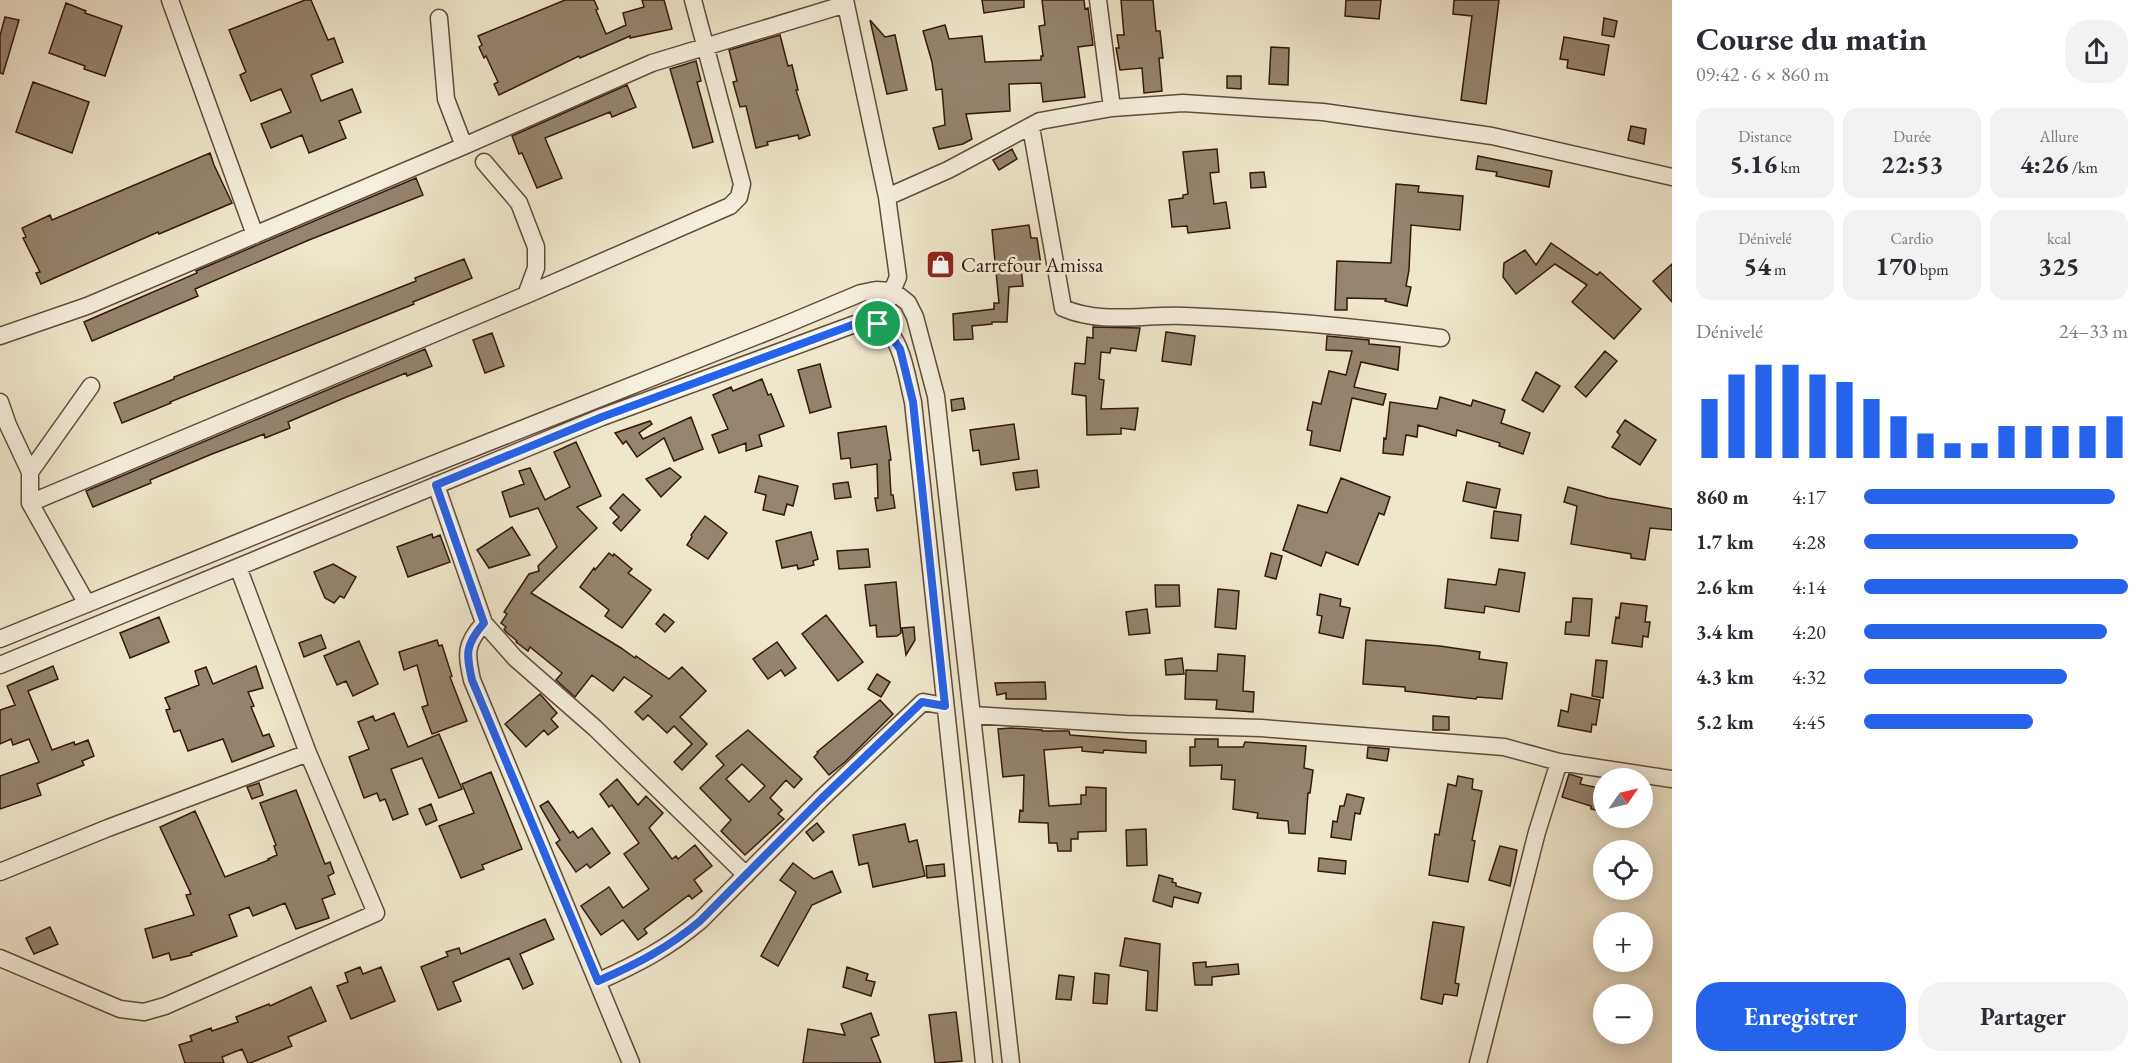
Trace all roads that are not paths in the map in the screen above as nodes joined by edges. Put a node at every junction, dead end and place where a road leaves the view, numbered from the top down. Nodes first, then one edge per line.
1 (170, 0) edge
2 (693, 0) edge
3 (1098, 0) edge
4 (846, 2) edge
5 (440, 18) dead end
6 (704, 46) junction
7 (1112, 108) junction
8 (1031, 127) junction
9 (464, 146) junction
10 (484, 162) dead end
11 (1672, 177) edge
12 (887, 197) junction
13 (255, 235) junction
14 (893, 291) junction
15 (526, 295) junction
16 (878, 324) junction
17 (0, 336) edge
18 (1441, 338) dead end
19 (91, 386) dead end
20 (0, 402) edge
21 (30, 472) junction
22 (436, 485) junction
23 (30, 503) junction
24 (238, 567) junction
25 (87, 604) junction
26 (484, 623) junction
27 (0, 639) edge
28 (0, 665) edge
29 (945, 706) junction
30 (973, 715) junction
31 (308, 753) junction
32 (1559, 762) junction
33 (1672, 779) edge
34 (0, 872) edge
35 (746, 875) junction
36 (0, 958) edge
37 (598, 981) junction
38 (631, 1063) edge
39 (984, 1063) edge
40 (1011, 1063) edge
41 (1478, 1063) edge

1 - 13 street
2 - 6 street
3 - 7 street
4 - 6 street
4 - 12 street
5 - 9 street
6 - 9 street
6 - 15 street
7 - 8 street
7 - 11 street
8 - 12 street
8 - 18 street
9 - 13 street
10 - 15 street
12 - 14 street
13 - 17 street
14 - 16 street
14 - 25 street
14 - 30 street
15 - 23 street
16 - 22 street
16 - 29 street
19 - 21 street
20 - 21 street
21 - 23 street
22 - 24 street
22 - 26 street
23 - 25 street
24 - 28 street
24 - 31 street
25 - 27 street
26 - 35 street
26 - 37 street
29 - 35 street
29 - 39 street
30 - 32 street
30 - 40 street
31 - 34 street
31 - 36 street
32 - 33 street
32 - 41 street
35 - 37 street
37 - 38 street

